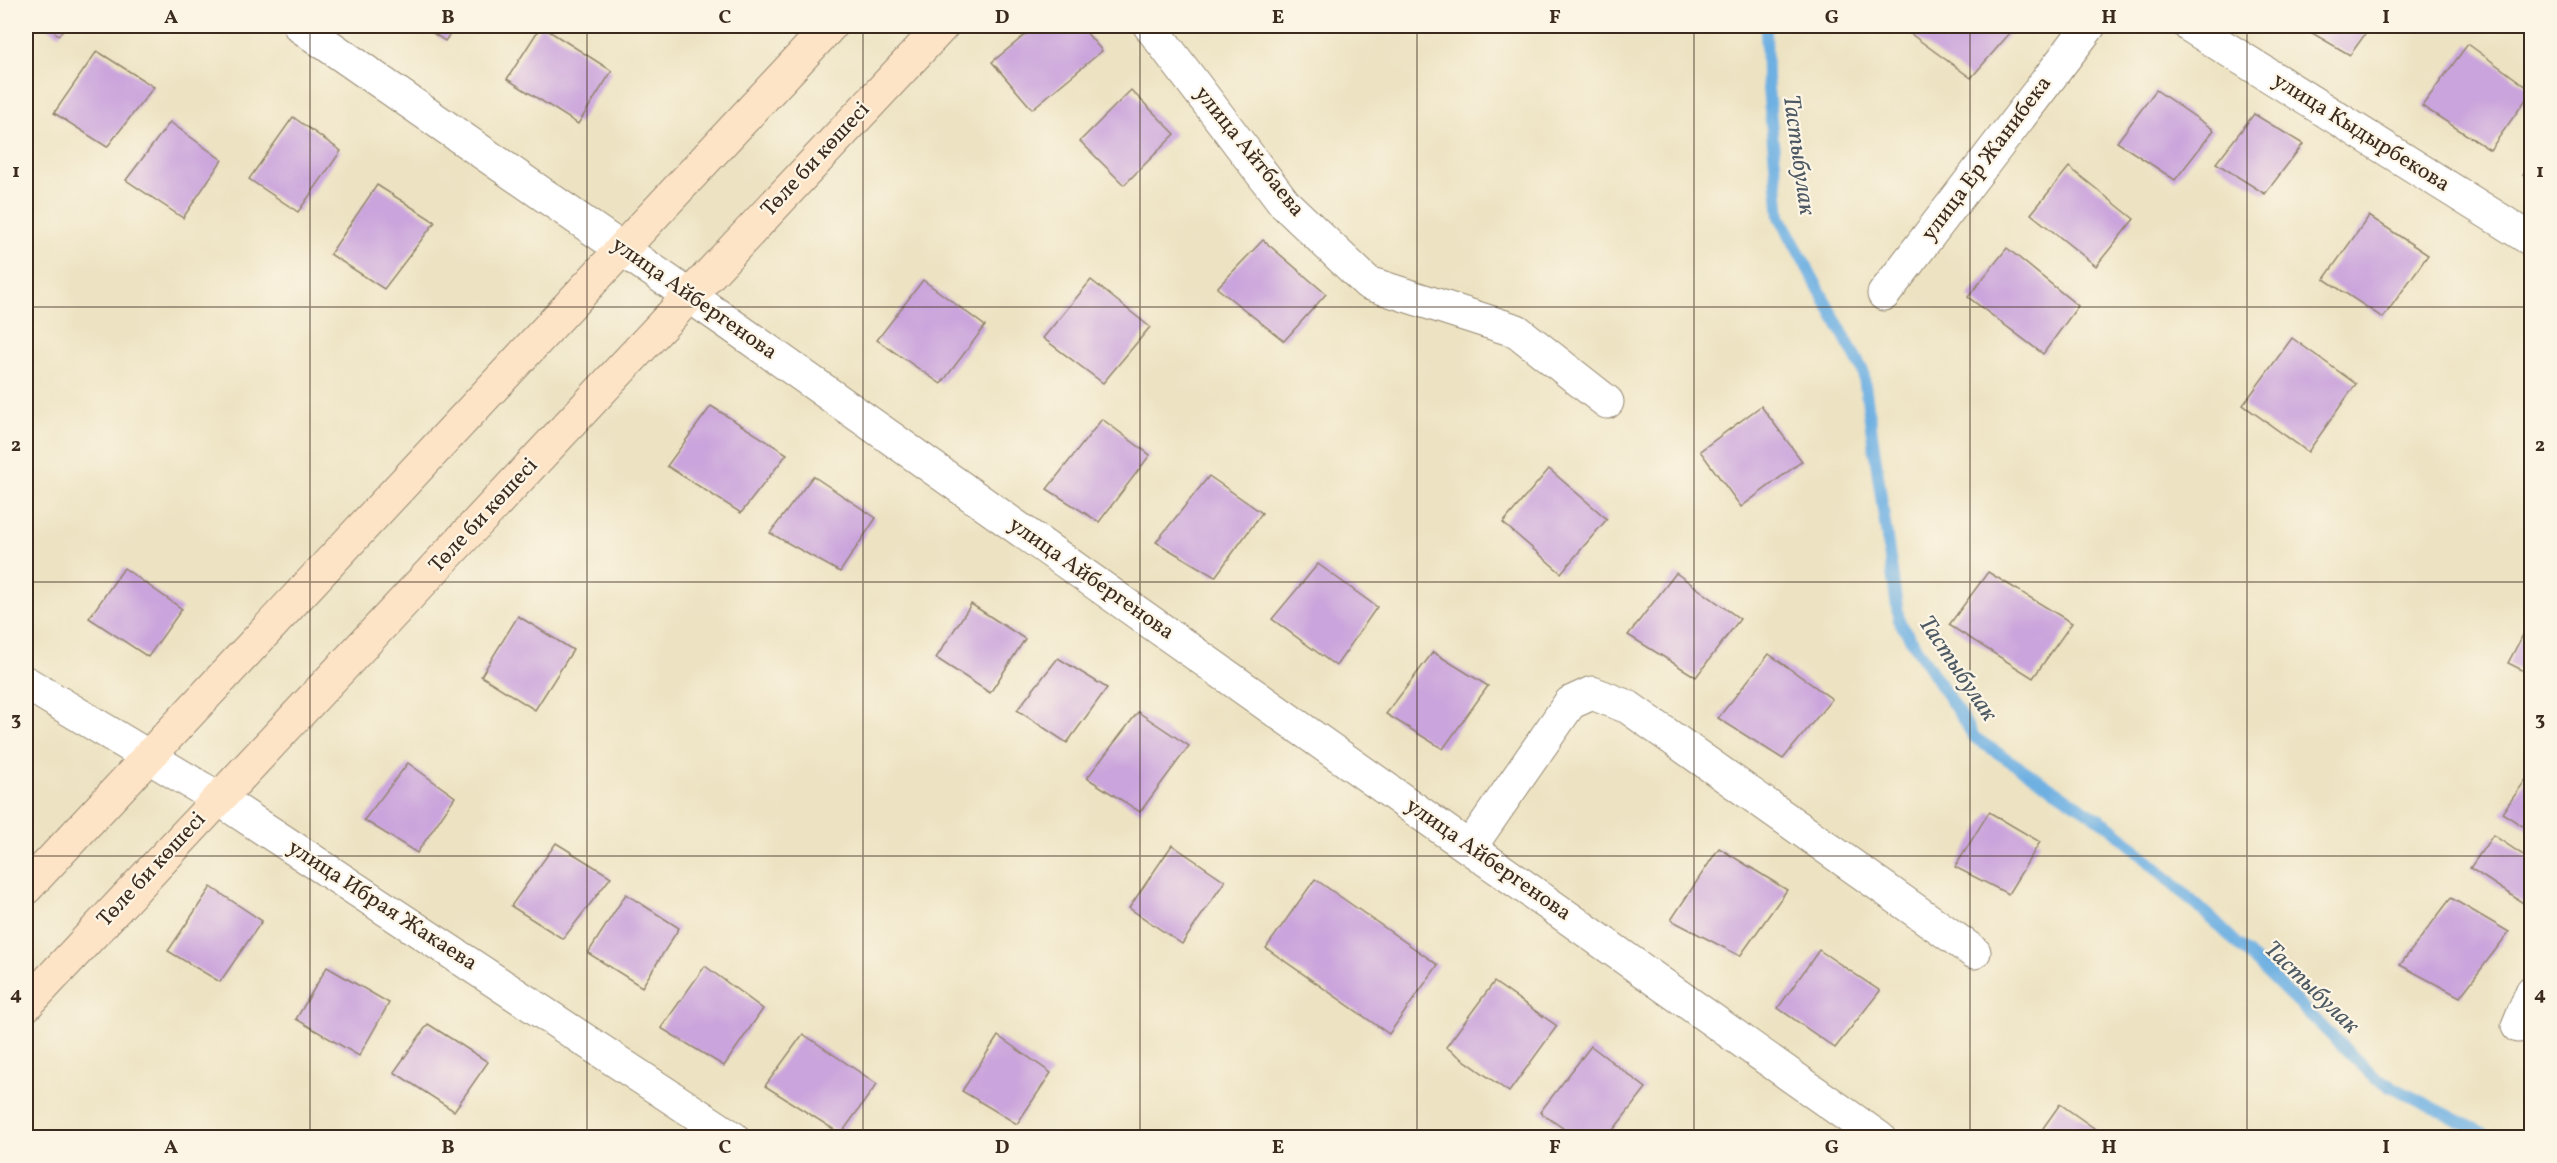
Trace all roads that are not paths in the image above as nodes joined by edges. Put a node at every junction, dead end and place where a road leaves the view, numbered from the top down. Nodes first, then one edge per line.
1 (300, 26) edge
2 (830, 26) edge
3 (942, 26) edge
4 (1150, 26) edge
5 (2089, 26) edge
6 (2190, 26) edge
7 (2532, 240) edge
8 (622, 249) junction
9 (1884, 294) dead end
10 (690, 296) junction
11 (1606, 402) dead end
12 (26, 683) edge
13 (150, 757) junction
14 (219, 799) junction
15 (1470, 848) junction
16 (26, 888) edge
17 (1974, 952) dead end
18 (2532, 992) edge
19 (26, 1005) edge
20 (2518, 1026) dead end
21 (733, 1137) edge
22 (1880, 1137) edge

1 - 8 street, улица Айбергенова
2 - 8 main road
3 - 10 main road, Төле би көшесі
4 - 11 street, улица Айтбаева
5 - 9 street, улица Ер Жанибека
6 - 7 street, улица Кыдырбекова
8 - 10 street, улица Айбергенова
8 - 13 main road
10 - 14 main road, Төле би көшесі
10 - 15 street, улица Айбергенова
12 - 13 street, улица Ибрая Жакаева
13 - 14 street, улица Ибрая Жакаева
13 - 16 main road
14 - 19 main road, Төле би көшесі
14 - 21 street, улица Ибрая Жакаева
15 - 17 street
15 - 22 street, улица Айбергенова
18 - 20 street

